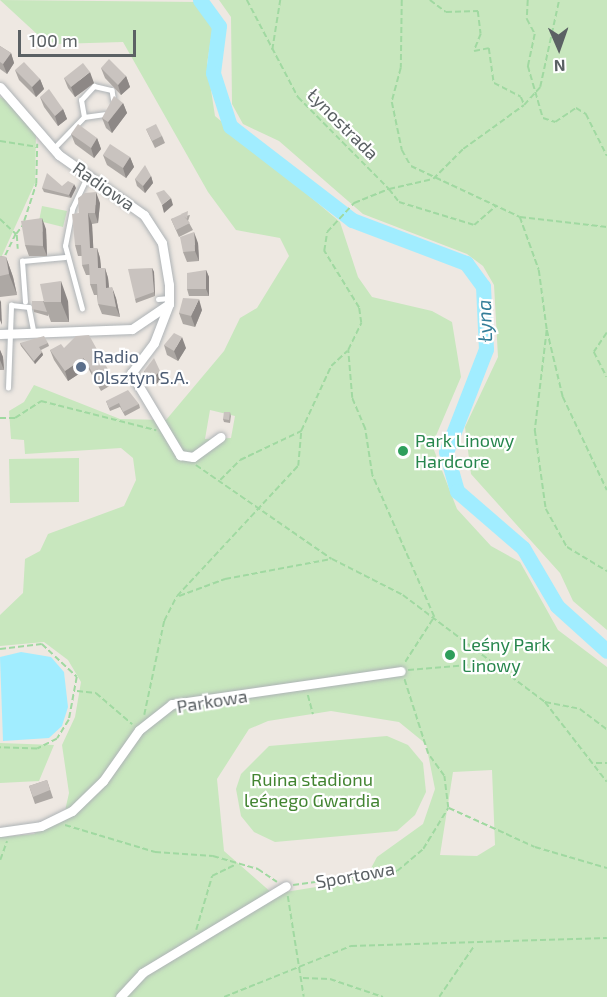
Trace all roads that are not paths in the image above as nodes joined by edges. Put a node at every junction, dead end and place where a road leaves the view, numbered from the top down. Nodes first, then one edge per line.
1 (0, 87) edge
2 (84, 117) junction
3 (53, 149) junction
4 (88, 176) junction
5 (65, 257) junction
6 (158, 299) dead end
7 (169, 301) junction
8 (25, 302) junction
9 (82, 309) dead end
10 (34, 333) junction
11 (4, 334) edge
12 (8, 388) dead end
13 (221, 437) dead end
14 (400, 671) road end
15 (0, 832) edge
16 (286, 886) road end
17 (120, 997) edge

1 - 3 street, Radiowa
2 - 2 lane
2 - 3 lane
3 - 4 street, Radiowa
4 - 5 lane
4 - 7 street, Radiowa
5 - 8 lane
5 - 9 lane
6 - 7 lane
7 - 10 street
7 - 13 street, Radiowa
8 - 10 lane
8 - 11 lane
10 - 11 street
11 - 12 lane
14 - 15 street, Parkowa
16 - 17 street

